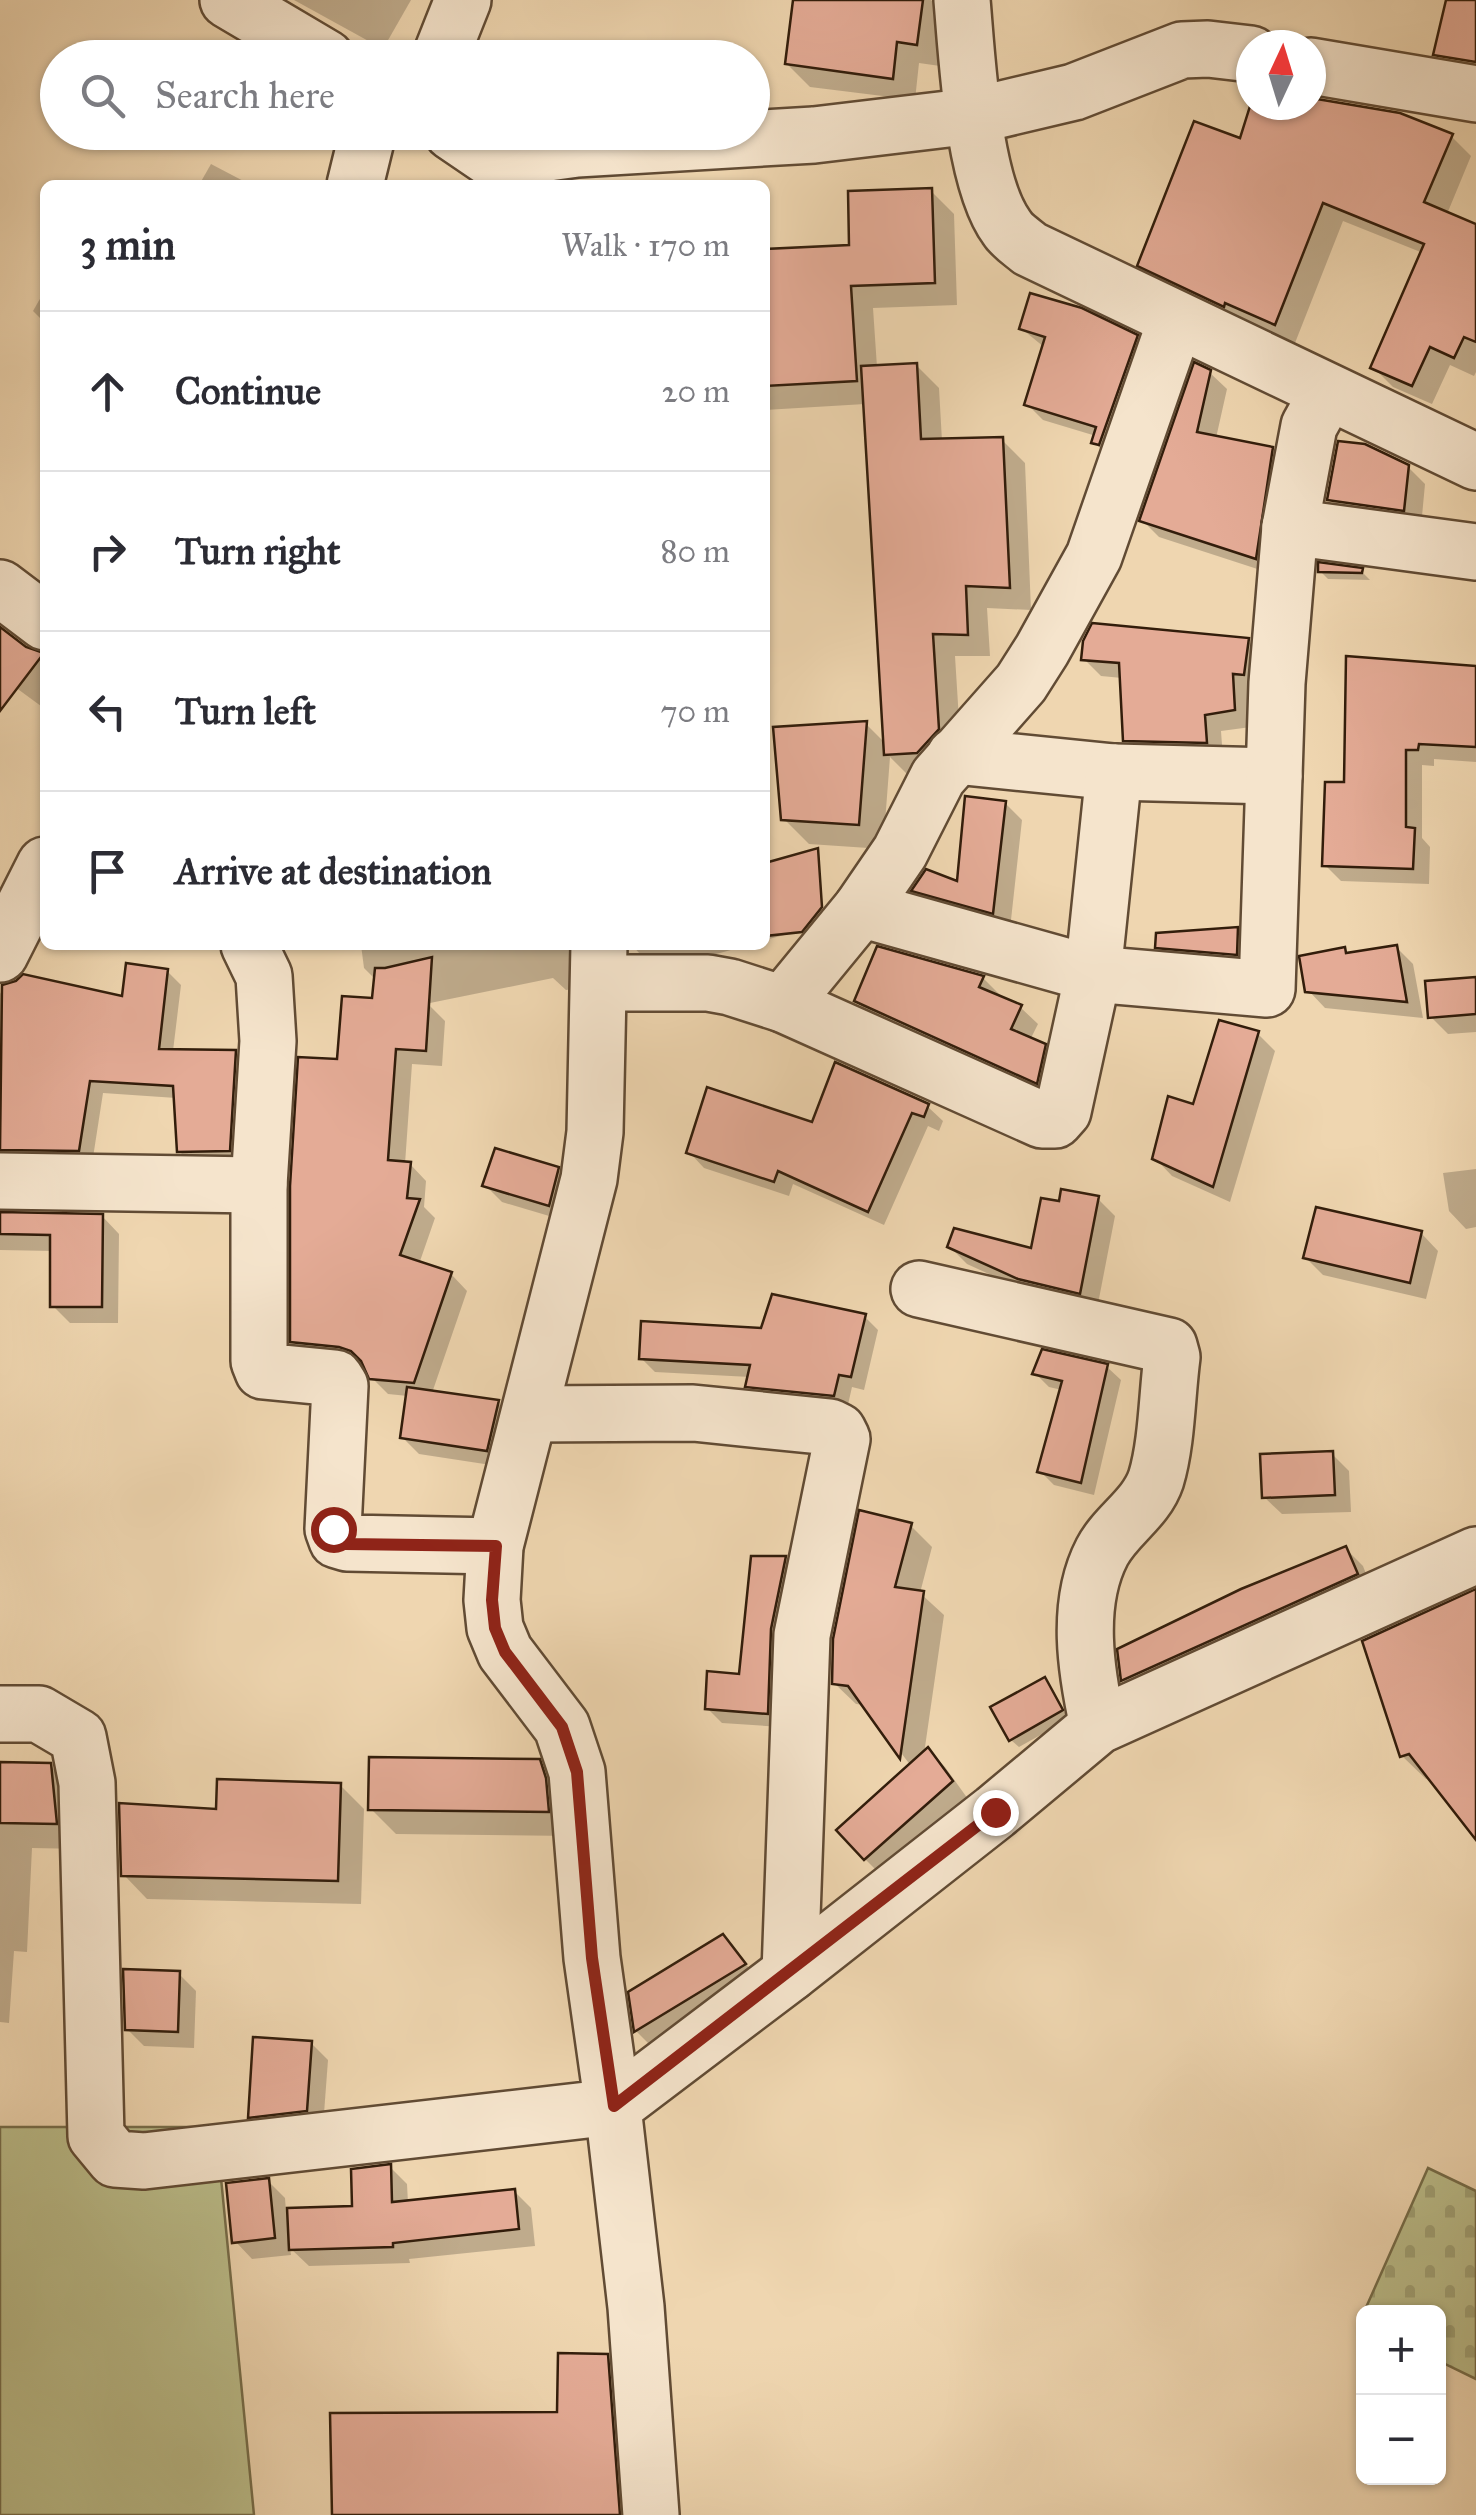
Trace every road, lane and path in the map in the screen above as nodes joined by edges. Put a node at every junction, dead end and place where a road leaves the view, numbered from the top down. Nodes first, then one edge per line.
1 (228, 0) edge
2 (464, 0) edge
3 (962, 0) edge
4 (296, 40) edge
5 (447, 40) edge
6 (1236, 52) edge
7 (1326, 69) edge
8 (1476, 94) edge
9 (973, 116) junction
10 (770, 138) edge
11 (364, 150) edge
12 (577, 150) edge
13 (493, 159) edge
14 (356, 180) edge
15 (1176, 320) junction
16 (1334, 395) junction
17 (1476, 462) edge
18 (1290, 527) junction
19 (1476, 552) edge
20 (0, 588) edge
21 (40, 618) edge
22 (954, 756) junction
23 (1114, 772) junction
24 (1274, 776) junction
25 (40, 875) edge
26 (861, 909) junction
27 (251, 950) edge
28 (0, 954) edge
29 (600, 964) edge
30 (1093, 974) junction
31 (783, 1004) junction
32 (0, 1182) edge
33 (259, 1185) junction
34 (919, 1289) dead end
35 (530, 1414) junction
36 (496, 1546) junction
37 (1476, 1555) edge
38 (0, 1714) edge
39 (1098, 1726) junction
40 (790, 1973) junction
41 (614, 2106) junction
42 (651, 2515) edge

1 - 4 street
2 - 5 street
3 - 9 street
6 - 9 street
7 - 8 street
9 - 10 street
9 - 15 street
11 - 14 street
12 - 13 street
15 - 16 street
15 - 22 street
16 - 17 street
16 - 18 street
18 - 19 street
18 - 24 street
20 - 21 street
22 - 23 street
22 - 26 street
23 - 24 street
23 - 30 street
24 - 30 street
25 - 28 street
26 - 30 street
26 - 31 street
27 - 33 street
29 - 31 street
29 - 35 street
30 - 31 street
32 - 33 street
33 - 36 street
34 - 39 street
35 - 36 street
35 - 40 street
36 - 41 street
37 - 39 street
38 - 41 street
39 - 40 street
40 - 41 street
41 - 42 street

